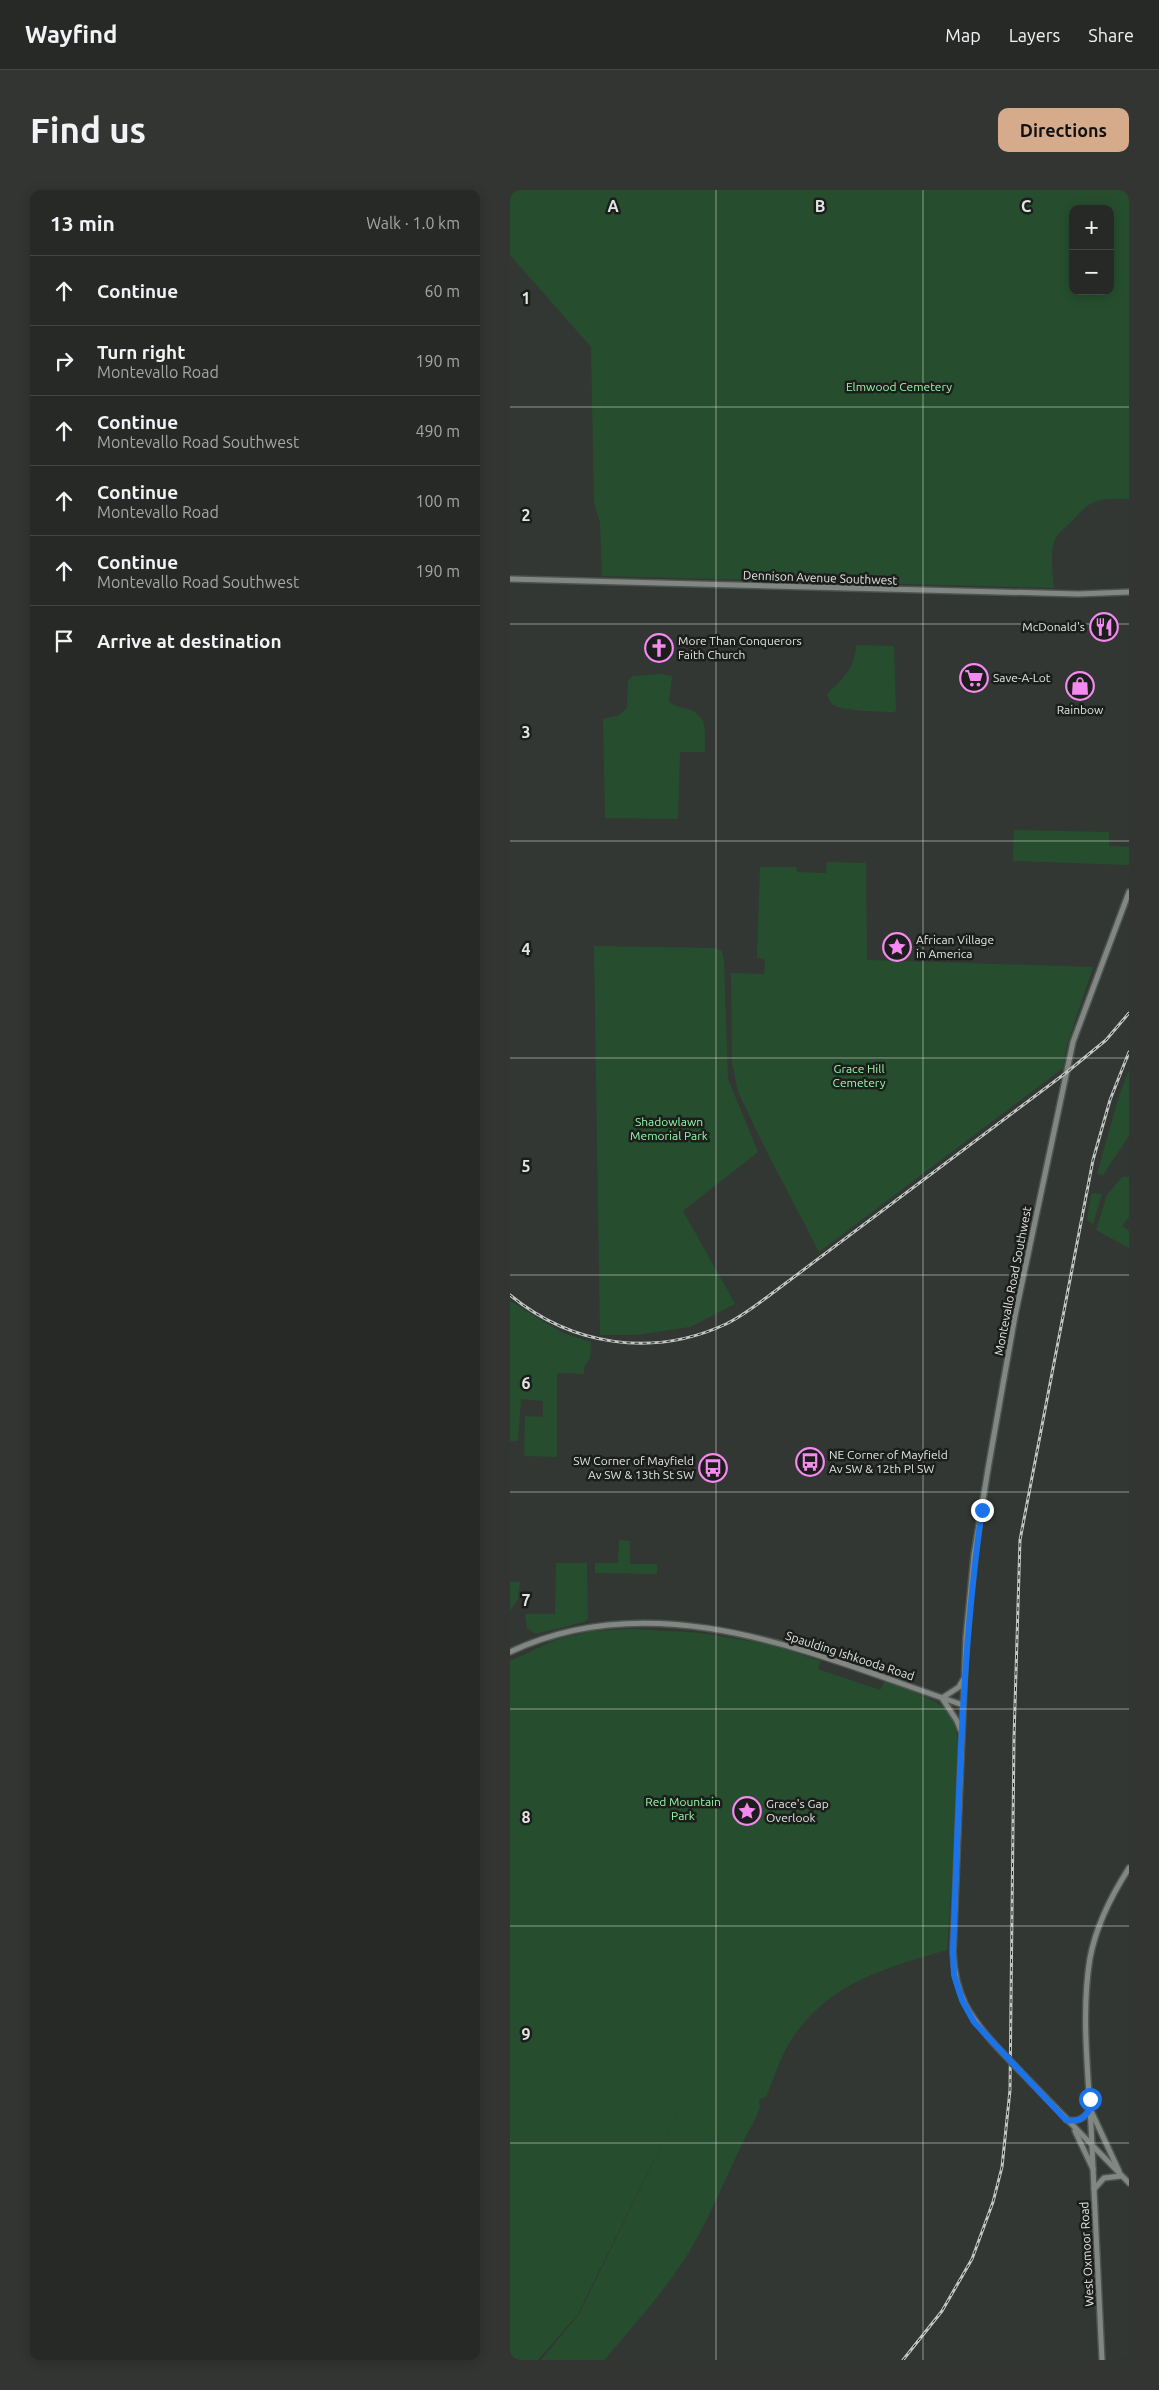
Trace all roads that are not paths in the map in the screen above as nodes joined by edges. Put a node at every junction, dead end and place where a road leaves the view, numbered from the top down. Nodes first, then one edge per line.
1 (510, 579) edge
2 (1129, 592) edge
3 (1129, 892) edge
4 (510, 1652) edge
5 (964, 1677) junction
6 (942, 1698) junction
7 (963, 1705) junction
8 (962, 1734) junction
9 (1129, 1868) edge
10 (1090, 2109) junction
11 (1066, 2120) junction
12 (1072, 2126) junction
13 (1092, 2147) junction
14 (1094, 2170) junction
15 (1121, 2176) junction
16 (1129, 2183) edge
17 (1094, 2189) junction
18 (1102, 2360) edge

1 - 2 main road, Dennison Avenue Southwest
3 - 5 main road, Montevallo Road Southwest
4 - 6 main road, Spaulding Ishkooda Road
5 - 6 main road
5 - 7 main road, Montevallo Road Southwest
6 - 7 main road, Spaulding Ishkooda Road
6 - 8 main road
7 - 8 main road
8 - 11 main road, bridge
9 - 10 main road, West Oxmoor Road
10 - 11 main road
10 - 13 main road, West Oxmoor Road
10 - 15 main road
11 - 12 main road
12 - 13 main road
12 - 14 main road
13 - 14 main road, West Oxmoor Road
13 - 15 main road
14 - 17 main road, West Oxmoor Road
15 - 16 main road
15 - 17 main road
17 - 18 main road, West Oxmoor Road

